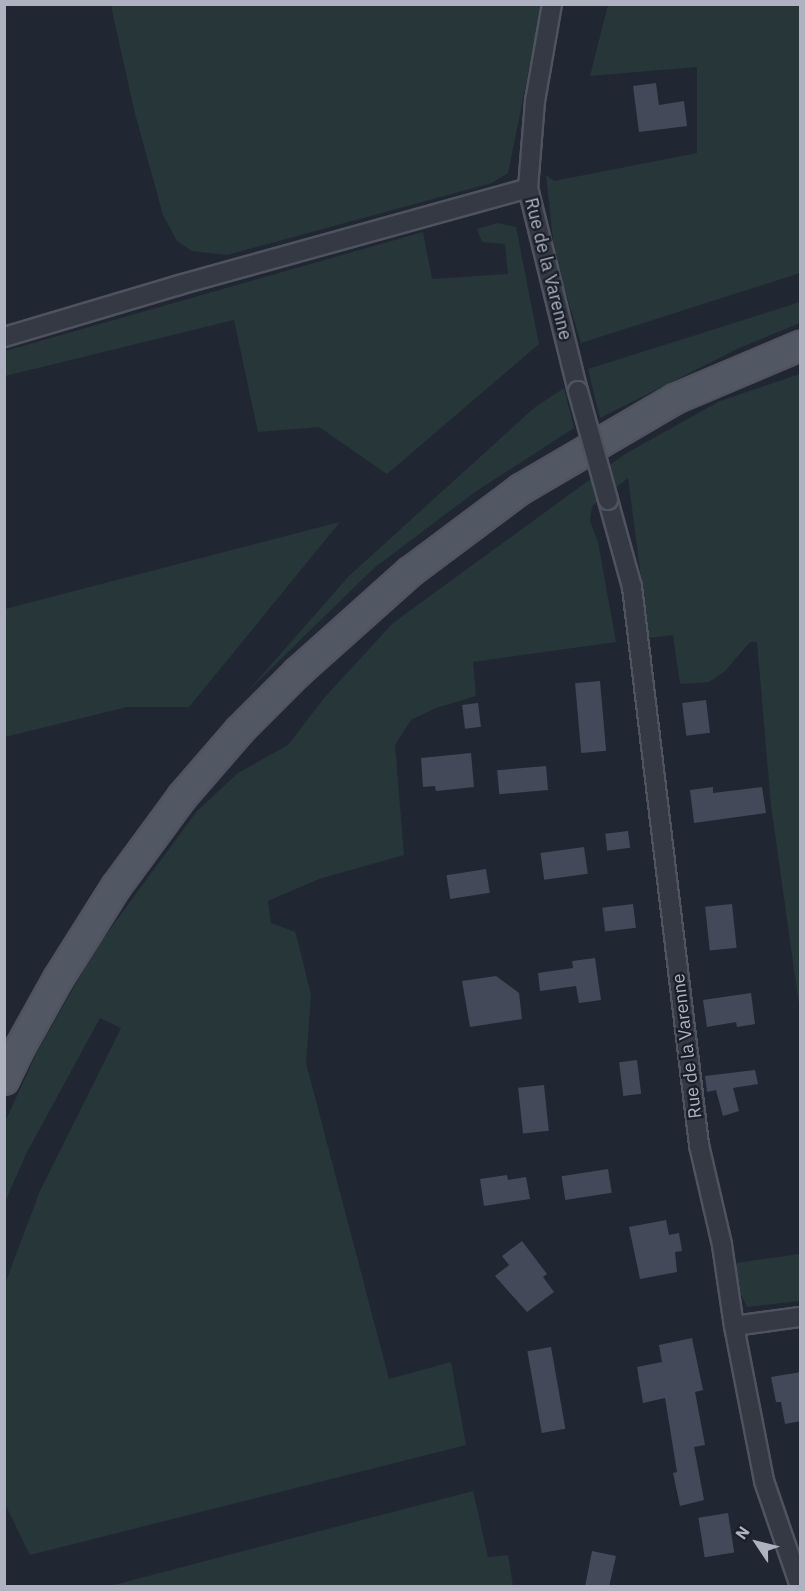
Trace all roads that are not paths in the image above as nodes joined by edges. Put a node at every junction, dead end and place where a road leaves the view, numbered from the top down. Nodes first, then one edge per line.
1 (552, 4) edge
2 (528, 188) junction
3 (4, 338) edge
4 (801, 346) edge
5 (4, 1080) edge
6 (801, 1317) edge
7 (734, 1326) junction
8 (800, 1587) edge

1 - 2 street, Rue de la Varenne
2 - 3 street
2 - 7 street, Rue de la Varenne, bridge
4 - 5 main road
6 - 7 street
7 - 8 street, Rue de la Varenne

